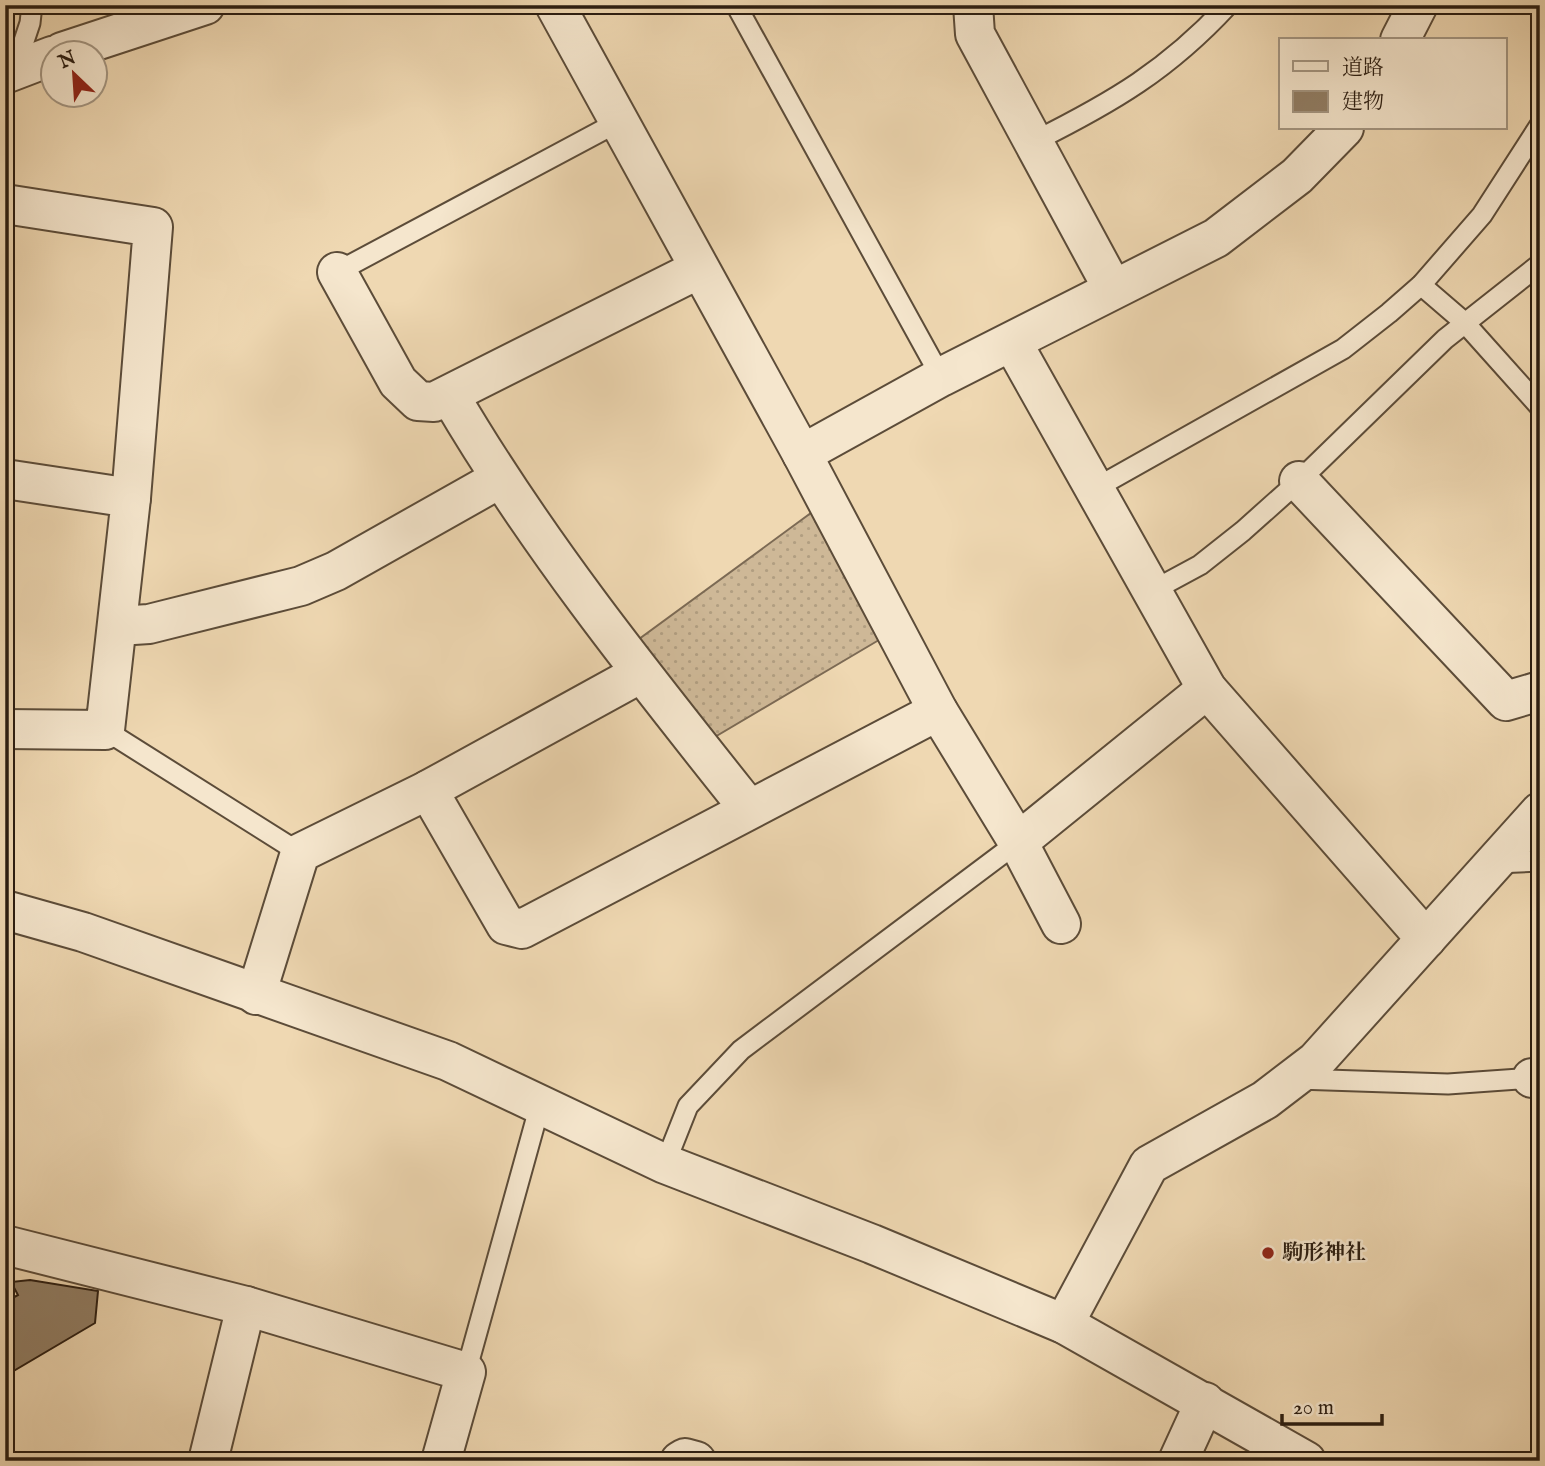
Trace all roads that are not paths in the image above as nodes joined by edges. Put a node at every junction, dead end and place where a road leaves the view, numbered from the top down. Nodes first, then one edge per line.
1 (32, 5) edge
2 (205, 5) edge
3 (555, 5) edge
4 (736, 5) edge
5 (1228, 5) edge
6 (1418, 5) edge
7 (974, 6) edge
8 (105, 38) edge
9 (1401, 38) edge
10 (38, 61) edge
11 (10, 71) edge
12 (618, 122) junction
13 (1540, 125) edge
14 (1342, 130) edge
15 (1035, 141) junction
16 (5, 204) edge
17 (1540, 264) edge
18 (699, 269) junction
19 (337, 272) joint
20 (1421, 285) junction
21 (1113, 289) junction
22 (1464, 322) junction
23 (1013, 342) junction
24 (941, 377) junction
25 (450, 396) junction
26 (1540, 407) edge
27 (802, 454) junction
28 (5, 479) edge
29 (499, 479) junction
30 (1299, 481) junction
31 (1094, 489) junction
32 (131, 498) junction
33 (1150, 592) junction
34 (118, 626) junction
35 (641, 673) junction
36 (1207, 689) junction
37 (1540, 691) edge
38 (938, 711) junction
39 (5, 729) edge
40 (105, 730) junction
41 (428, 790) junction
42 (749, 809) junction
43 (1540, 812) edge
44 (1018, 842) junction
45 (300, 853) junction
46 (1540, 861) edge
47 (1494, 863) junction
48 (5, 910) edge
49 (1061, 924) dead end
50 (1426, 939) junction
51 (256, 995) junction
52 (1536, 1077) edge
53 (1293, 1079) junction
54 (540, 1105) junction
55 (665, 1164) junction
56 (5, 1245) edge
57 (246, 1306) junction
58 (1064, 1324) junction
59 (466, 1371) junction
60 (1205, 1402) junction
61 (208, 1461) edge
62 (441, 1461) edge
63 (680, 1461) edge
64 (696, 1461) edge
65 (1178, 1461) edge
66 (1306, 1461) edge

1 - 11 lane
2 - 8 street
3 - 12 street
4 - 24 lane
5 - 15 lane
6 - 9 street
7 - 15 street
10 - 11 street
12 - 18 street
12 - 19 lane
13 - 20 lane
14 - 21 street
15 - 21 street
16 - 32 street
17 - 22 lane
18 - 25 street
18 - 27 street
19 - 25 street
20 - 22 lane
20 - 31 lane
21 - 23 street
22 - 26 lane
22 - 30 lane
23 - 24 street
23 - 31 street
24 - 27 street
25 - 29 street
27 - 38 street
28 - 32 street
29 - 34 street
29 - 35 street
30 - 33 lane
30 - 37 street
31 - 33 street
32 - 34 street
33 - 36 street
34 - 40 street
35 - 41 street
35 - 42 street
36 - 44 street
36 - 50 street
38 - 42 street
38 - 44 street
39 - 40 street
40 - 45 lane
41 - 42 street
41 - 45 street
43 - 47 street
44 - 49 street
44 - 55 lane
45 - 51 street
46 - 47 lane
47 - 50 street
48 - 51 street
50 - 53 street
51 - 54 street
52 - 53 lane
53 - 58 street
54 - 55 street
54 - 59 lane
55 - 58 street
56 - 57 street
57 - 59 street
57 - 61 street
58 - 60 street
59 - 62 street
60 - 65 street
60 - 66 street
63 - 64 street

